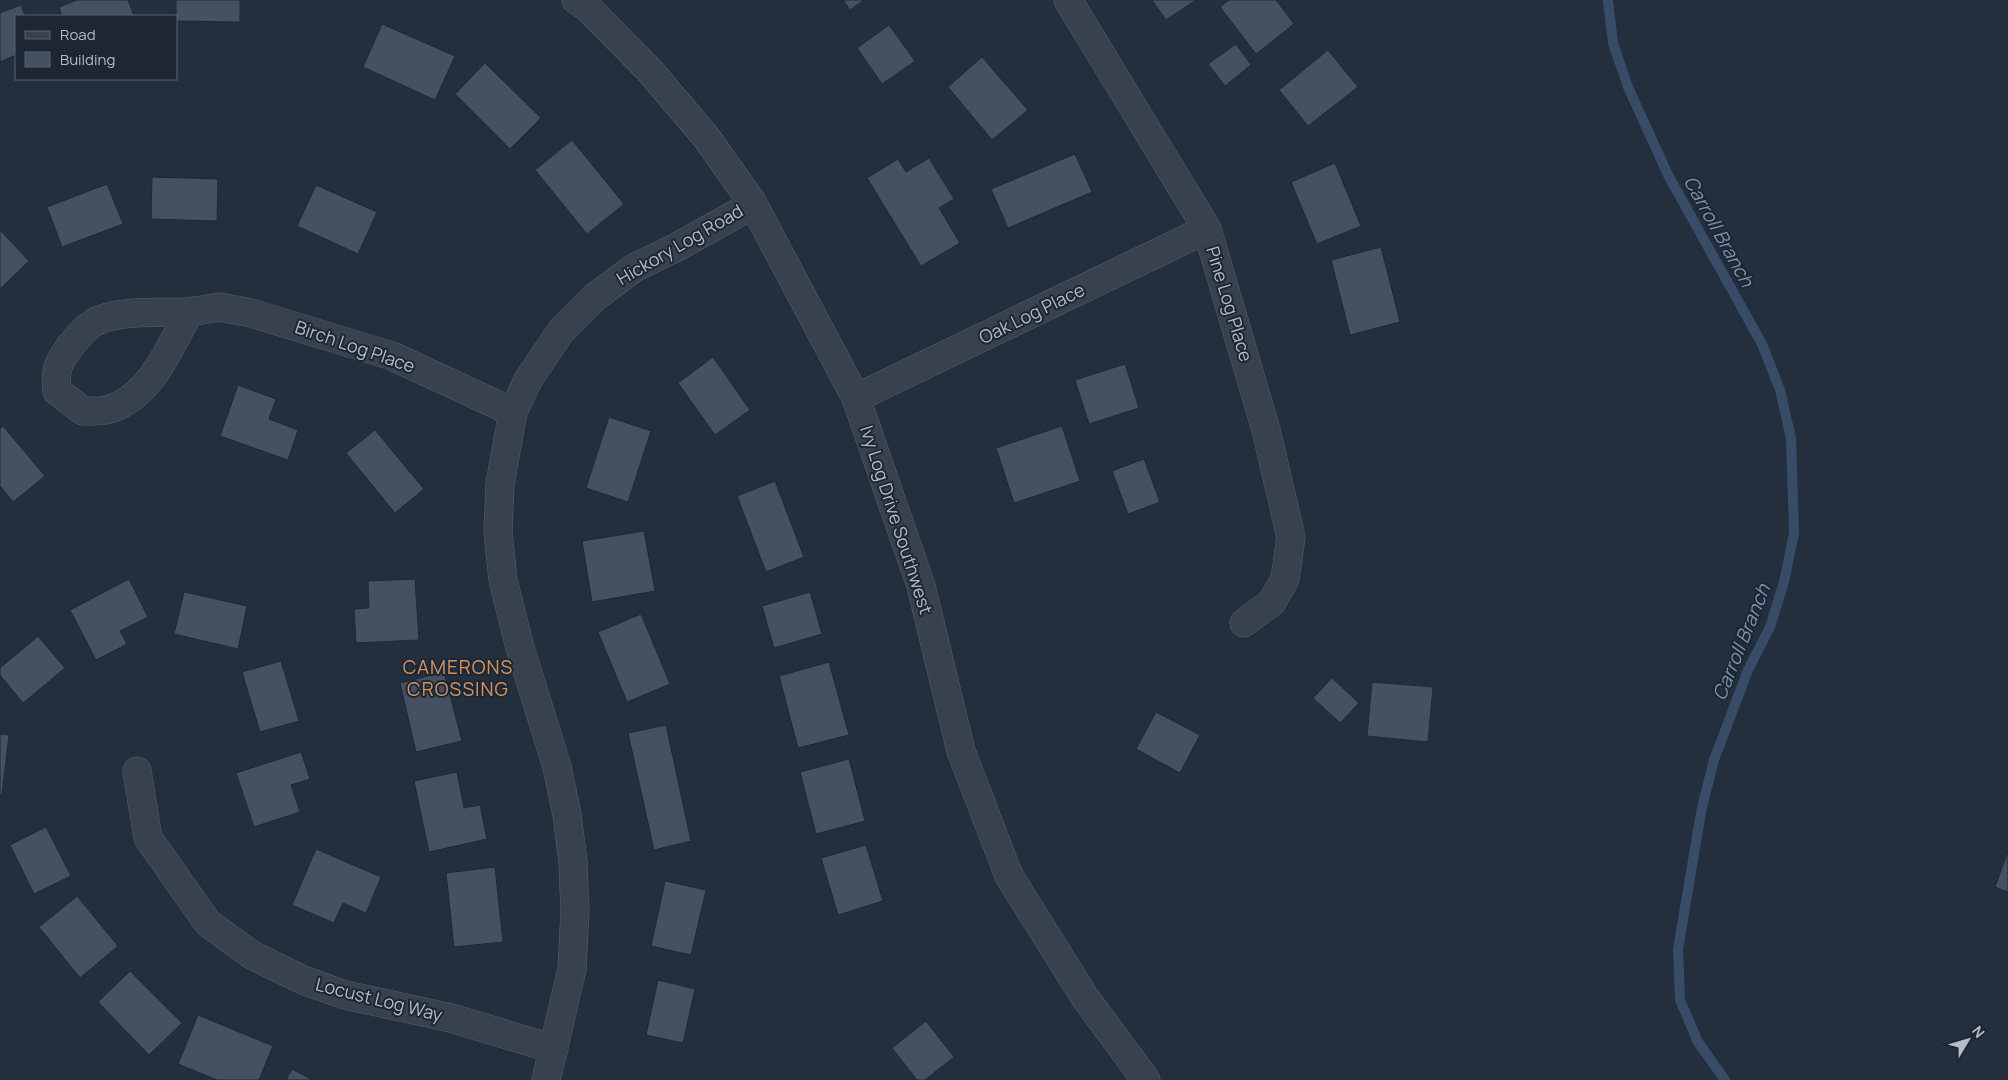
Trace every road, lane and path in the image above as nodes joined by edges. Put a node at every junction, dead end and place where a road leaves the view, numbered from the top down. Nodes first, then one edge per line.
1 (576, 0) edge
2 (1068, 0) edge
3 (752, 202) junction
4 (1207, 230) junction
5 (189, 312) junction
6 (856, 398) junction
7 (513, 412) junction
8 (1244, 623) dead end
9 (137, 771) dead end
10 (554, 1049) junction
11 (546, 1080) edge
12 (1146, 1080) edge

1 - 3 street, Ivy Log Drive Southwest
2 - 4 street, Pine Log Place
3 - 6 street, Ivy Log Drive Southwest
3 - 7 street, Hickory Log Road
4 - 6 street, Oak Log Place
4 - 8 street, Pine Log Place
5 - 5 street, Birch Log Place
5 - 7 street, Birch Log Place
6 - 12 street, Ivy Log Drive Southwest
7 - 10 street, Hickory Log Road
9 - 10 street, Locust Log Way
10 - 11 street, Hickory Log Road

